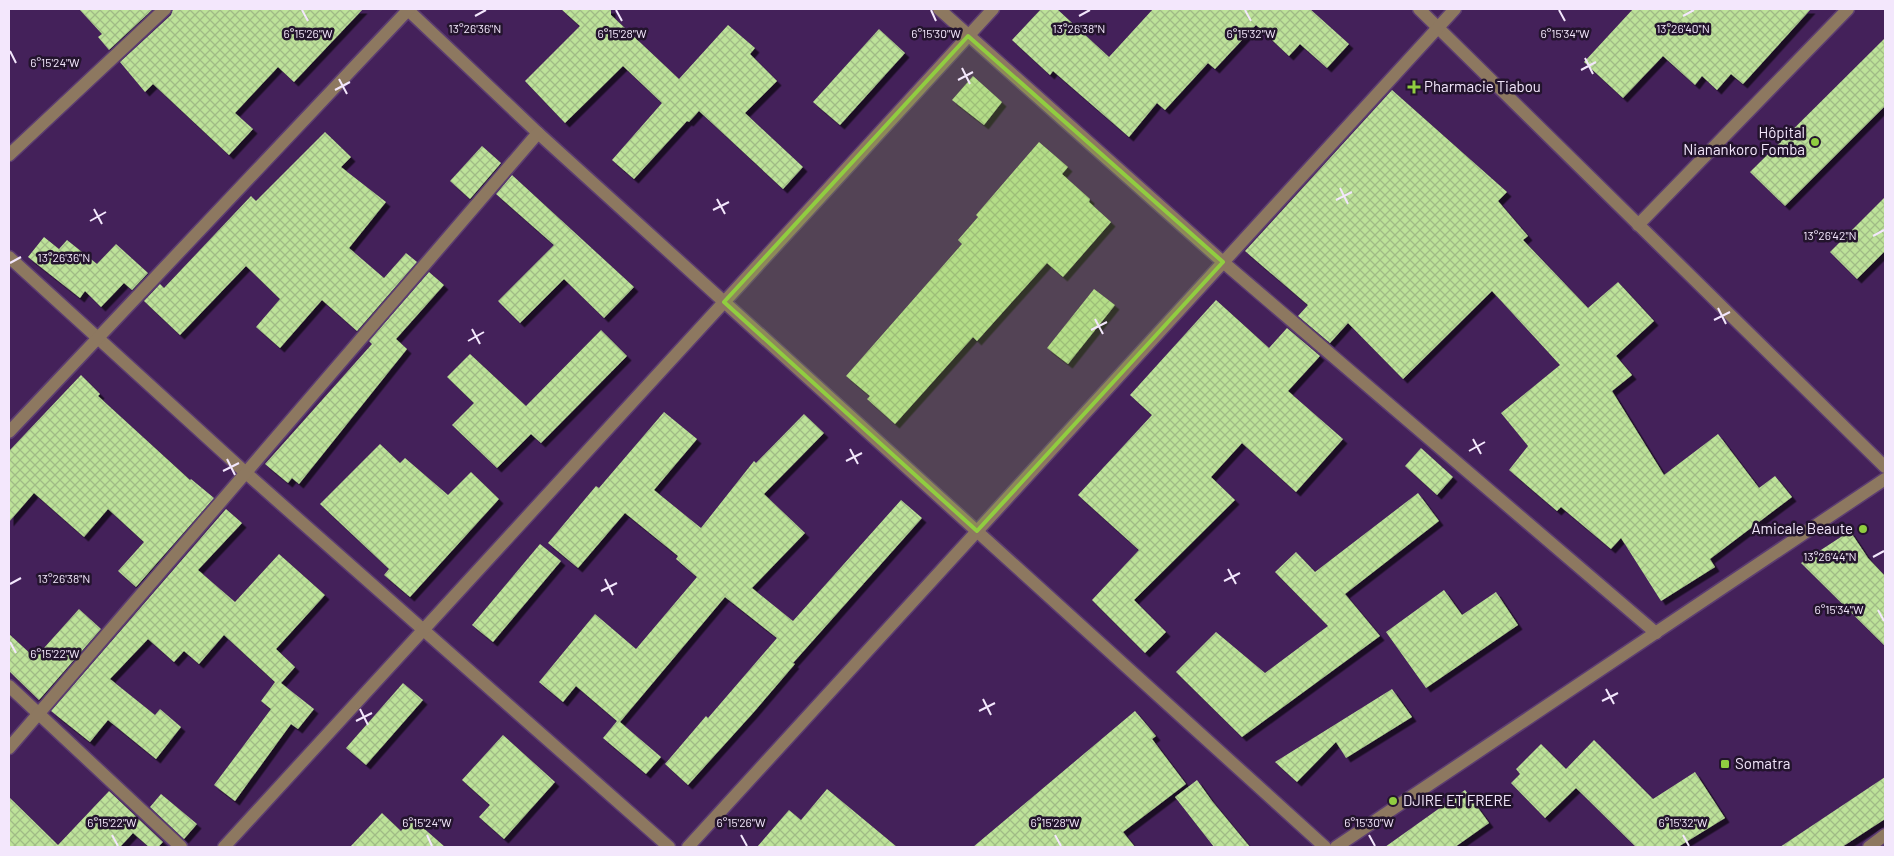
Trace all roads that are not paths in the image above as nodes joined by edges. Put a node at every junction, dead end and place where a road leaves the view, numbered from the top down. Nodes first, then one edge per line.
1 (165, 9) edge
2 (409, 9) edge
3 (939, 9) edge
4 (993, 9) edge
5 (1419, 9) edge
6 (1455, 9) edge
7 (1848, 9) edge
8 (1438, 27) junction
9 (968, 36) junction
10 (538, 133) junction
11 (9, 154) edge
12 (1638, 225) junction
13 (9, 257) edge
14 (1223, 262) junction
15 (724, 302) junction
16 (98, 338) junction
17 (9, 432) edge
18 (1885, 467) edge
19 (246, 473) junction
20 (1885, 479) edge
21 (977, 531) junction
22 (424, 630) junction
23 (1656, 633) junction
24 (9, 686) edge
25 (37, 714) junction
26 (9, 748) edge
27 (1885, 835) edge
28 (181, 847) edge
29 (224, 847) edge
30 (669, 847) edge
31 (688, 847) edge
32 (1325, 847) edge
33 (1336, 847) edge
34 (1869, 847) edge

1 - 11 street
2 - 10 street
2 - 16 street
3 - 9 street
4 - 9 street
5 - 8 street
6 - 8 street
7 - 12 street
8 - 12 street
8 - 14 street
9 - 14 street
9 - 15 street
10 - 15 street
10 - 19 street
12 - 18 street
13 - 16 street
14 - 21 street
14 - 23 street
15 - 21 street
15 - 22 street
16 - 17 street
16 - 19 street
19 - 22 street
19 - 25 street
20 - 23 street
21 - 31 street
21 - 32 street
22 - 29 street
22 - 30 street
23 - 33 street
24 - 25 street
25 - 26 street
25 - 28 street
27 - 34 street

